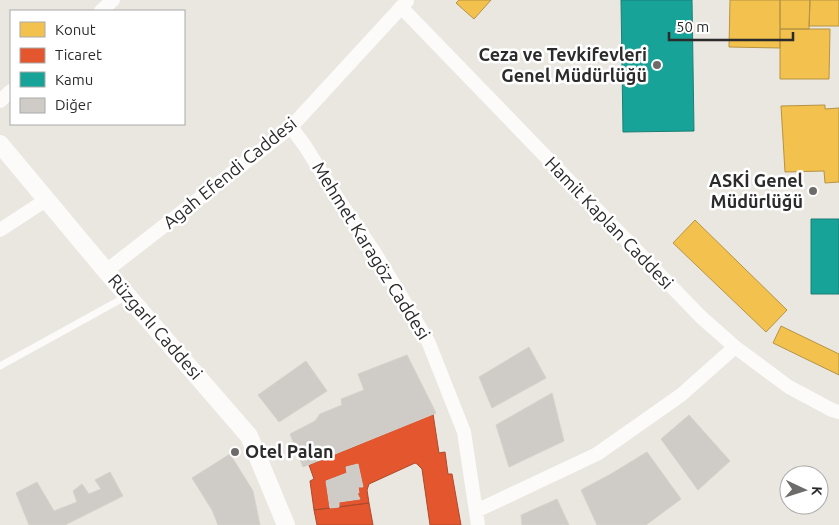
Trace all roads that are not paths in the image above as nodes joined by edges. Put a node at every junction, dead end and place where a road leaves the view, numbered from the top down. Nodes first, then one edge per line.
1 (113, 0) edge
2 (404, 4) edge
3 (102, 10) edge
4 (10, 92) edge
5 (0, 101) edge
6 (291, 127) junction
7 (0, 144) edge
8 (46, 200) junction
9 (0, 230) edge
10 (106, 271) junction
11 (128, 296) junction
12 (735, 347) junction
13 (0, 366) edge
14 (839, 412) edge
15 (477, 518) edge
16 (286, 525) edge

1 - 3 street
2 - 6 street, Agah Efendi Caddesi
2 - 12 street, Hamit Kaplan Caddesi
4 - 5 street
6 - 10 street, Agah Efendi Caddesi
6 - 15 street, Mehmet Karagöz Caddesi
7 - 8 street, Rüzgarlı Caddesi
8 - 9 street
8 - 10 street, Rüzgarlı Caddesi
10 - 11 street, Rüzgarlı Caddesi
11 - 13 lane
11 - 16 street, Rüzgarlı Caddesi
12 - 14 street, Hamit Kaplan Caddesi
12 - 15 street

